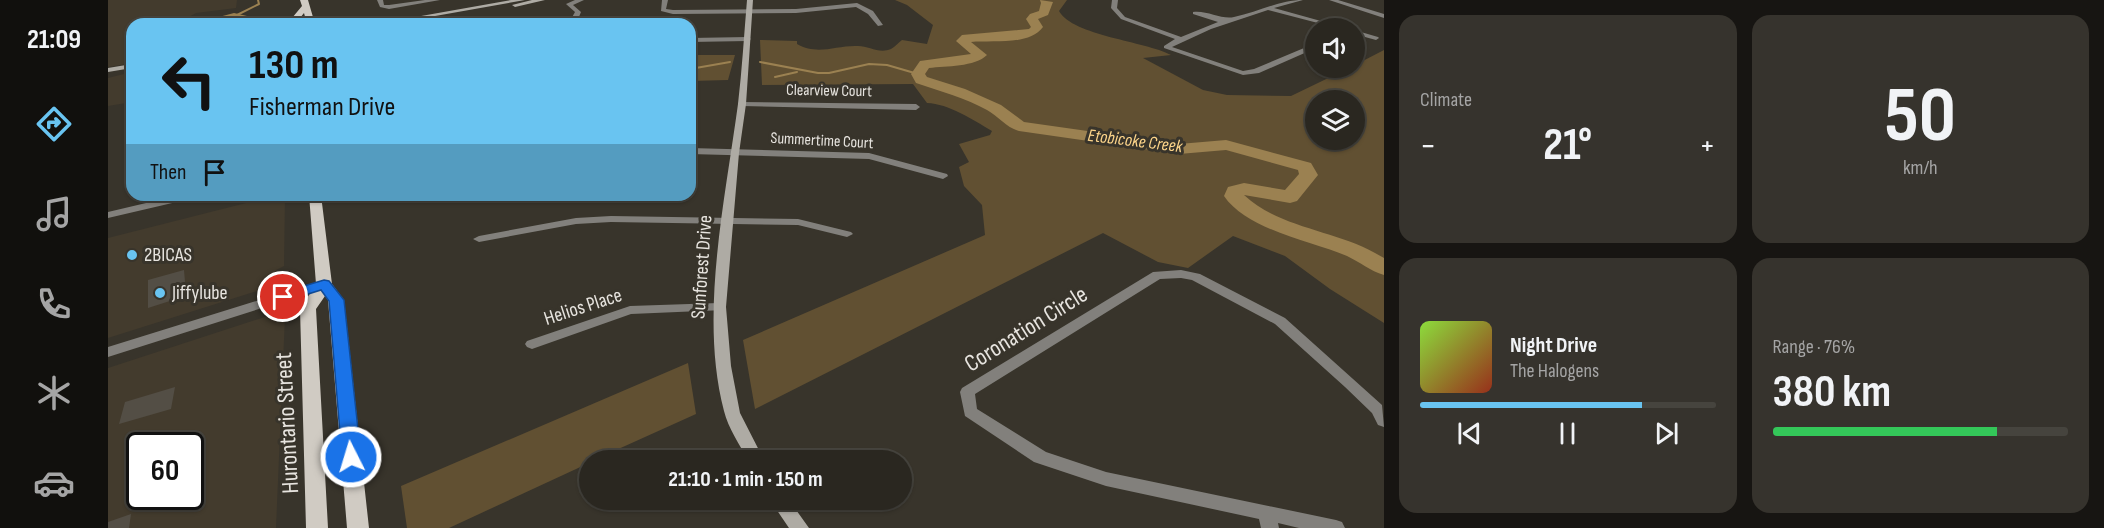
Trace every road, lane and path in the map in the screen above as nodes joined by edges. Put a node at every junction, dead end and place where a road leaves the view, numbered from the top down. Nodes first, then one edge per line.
1 (380, 0) edge
2 (437, 0) edge
3 (522, 0) edge
4 (542, 0) edge
5 (581, 0) edge
6 (665, 0) edge
7 (1115, 0) edge
8 (1300, 0) edge
9 (1332, 0) edge
10 (304, 4) edge
11 (750, 6) edge
12 (1268, 8) junction
13 (1384, 16) edge
14 (296, 18) edge
15 (415, 18) edge
16 (437, 18) edge
17 (575, 18) edge
18 (1306, 18) edge
19 (879, 25) dead end
20 (1365, 35) edge
21 (1376, 38) dead end
22 (748, 39) junction
23 (1181, 39) junction
24 (696, 40) edge
25 (1305, 50) edge
26 (126, 69) edge
27 (108, 72) edge
28 (742, 104) junction
29 (916, 107) dead end
30 (696, 151) edge
31 (734, 153) junction
32 (943, 176) dead end
33 (168, 201) edge
34 (316, 201) edge
35 (108, 215) edge
36 (729, 220) junction
37 (847, 234) dead end
38 (479, 239) dead end
39 (324, 284) junction
40 (719, 308) junction
41 (532, 344) dead end
42 (108, 352) edge
43 (1384, 421) edge
44 (751, 450) edge
45 (785, 510) edge
46 (1268, 520) edge
47 (794, 527) edge
48 (317, 528) edge
49 (358, 528) edge
50 (1336, 528) edge

1 - 2 street
3 - 15 street
4 - 16 street
5 - 17 street
6 - 11 street
7 - 23 street
8 - 12 street
9 - 13 street
10 - 14 main road
11 - 19 street
11 - 22 street, Sunforest Drive
12 - 18 street
12 - 23 street
20 - 21 street
22 - 24 street
22 - 28 street, Sunforest Drive
23 - 25 street
26 - 27 street
28 - 29 street, Clearview Court
28 - 31 street, Sunforest Drive
30 - 31 street, Summertime Court
31 - 32 street, Summertime Court
31 - 36 street, Sunforest Drive
33 - 35 street
34 - 39 main road
36 - 37 street
36 - 38 street
36 - 40 street, Sunforest Drive
39 - 42 street
39 - 48 main road, Hurontario Street
39 - 49 main road
40 - 41 street, Helios Place
40 - 44 street, Sunforest Drive
43 - 46 street, Coronation Circle
45 - 47 street
46 - 50 street, Coronation Circle

